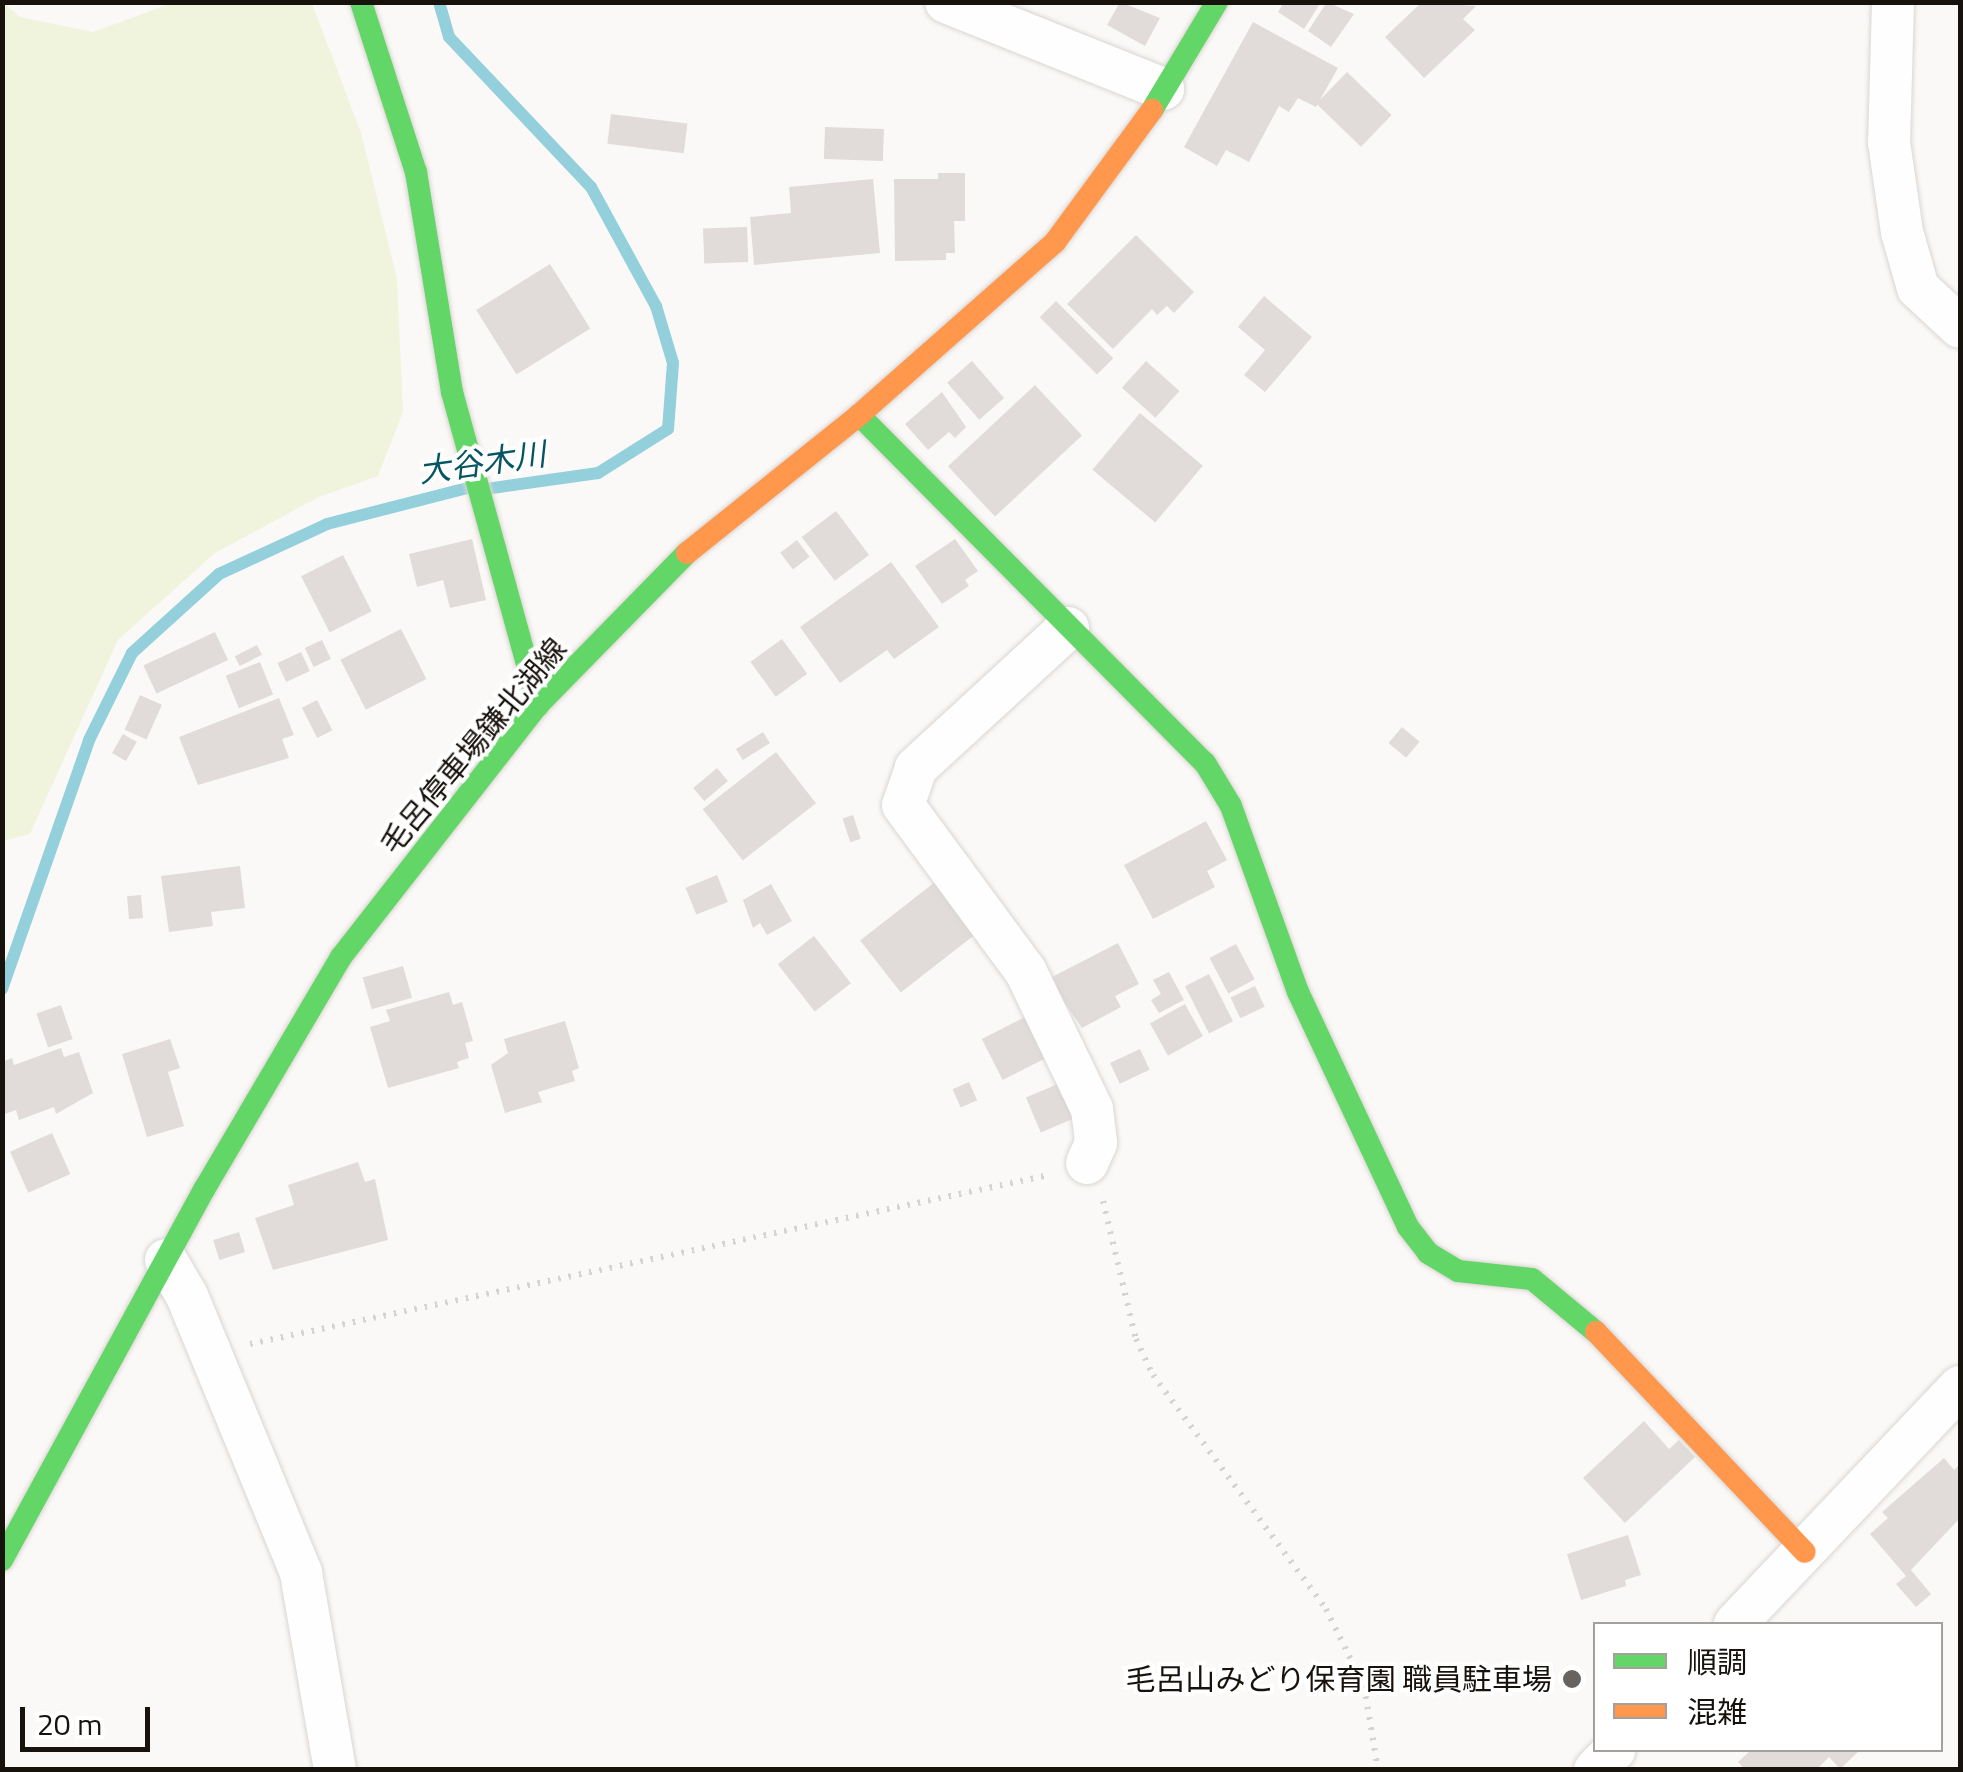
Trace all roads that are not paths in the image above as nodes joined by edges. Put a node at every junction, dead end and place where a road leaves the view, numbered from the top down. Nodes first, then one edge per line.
1 (361, 2) edge
2 (946, 2) edge
3 (1217, 2) edge
4 (1893, 2) edge
5 (1163, 89) junction
6 (1960, 326) edge
7 (859, 415) junction
8 (1068, 628) junction
9 (538, 706) junction
10 (1087, 1162) road end
11 (166, 1260) junction
12 (1960, 1387) edge
13 (1805, 1552) junction
14 (2, 1560) edge
15 (1737, 1622) edge
16 (335, 1770) edge

1 - 9 street
2 - 5 street
3 - 5 street, 毛呂停車場鎌北湖線
4 - 6 street
5 - 7 street, 毛呂停車場鎌北湖線
7 - 8 street
7 - 9 street, 毛呂停車場鎌北湖線
8 - 10 street
8 - 13 street
9 - 11 street, 毛呂停車場鎌北湖線
11 - 14 street, 毛呂停車場鎌北湖線
11 - 16 street
12 - 13 street
13 - 15 street

